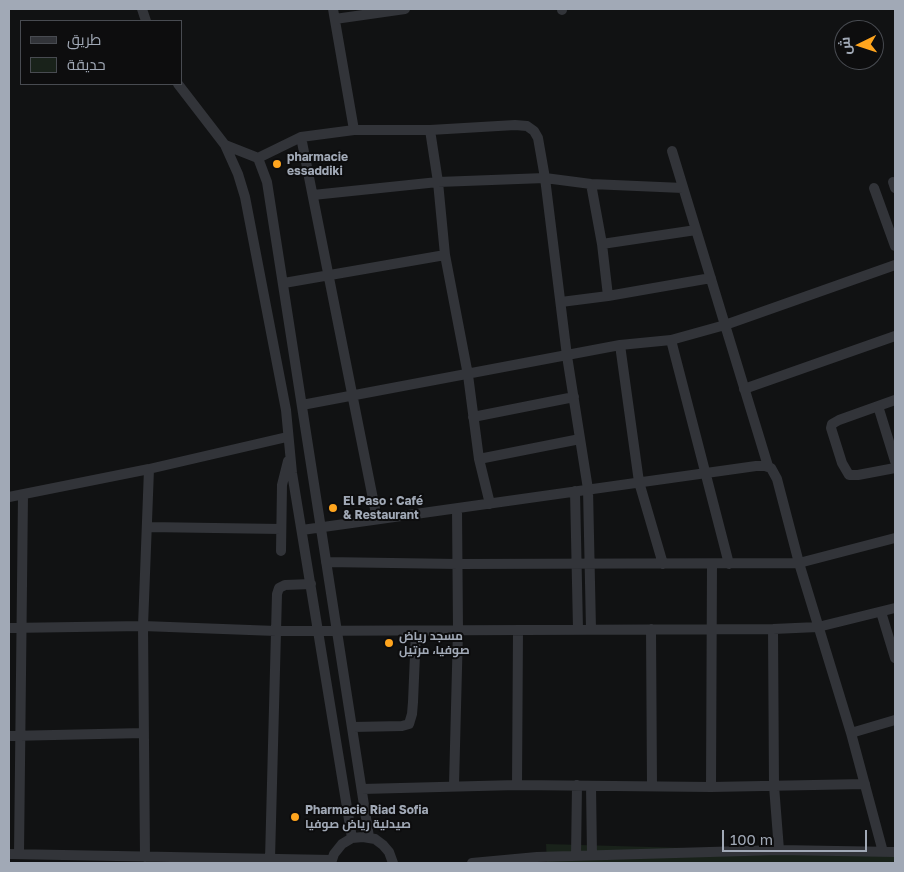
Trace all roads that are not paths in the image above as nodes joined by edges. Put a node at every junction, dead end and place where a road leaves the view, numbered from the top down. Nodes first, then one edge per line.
1 (405, 9) edge
2 (334, 14) edge
3 (179, 85) edge
4 (354, 130) junction
5 (430, 130) junction
6 (301, 137) junction
7 (225, 145) junction
8 (672, 151) dead end
9 (258, 158) junction
10 (545, 178) junction
11 (438, 182) junction
12 (591, 184) junction
13 (683, 188) junction
14 (874, 188) dead end
15 (313, 195) junction
16 (696, 230) junction
17 (602, 244) junction
18 (895, 246) edge
19 (445, 255) junction
20 (895, 265) edge
21 (329, 275) junction
22 (711, 278) junction
23 (284, 283) junction
24 (608, 296) junction
25 (561, 302) junction
26 (725, 325) junction
27 (895, 336) edge
28 (670, 340) junction
29 (620, 345) junction
30 (567, 356) junction
31 (468, 375) junction
32 (744, 389) junction
33 (353, 396) junction
34 (574, 397) junction
35 (895, 400) edge
36 (302, 405) junction
37 (878, 406) junction
38 (473, 417) junction
39 (287, 438) junction
40 (580, 439) junction
41 (289, 456) junction
42 (479, 459) junction
43 (895, 461) edge
44 (768, 466) junction
45 (895, 468) edge
46 (149, 469) junction
47 (706, 474) junction
48 (639, 482) junction
49 (588, 489) junction
50 (575, 491) junction
51 (23, 495) junction
52 (9, 498) edge
53 (490, 504) junction
54 (457, 509) junction
55 (377, 519) junction
56 (148, 527) junction
57 (322, 527) junction
58 (282, 530) junction
59 (302, 530) junction
60 (895, 538) edge
61 (281, 551) dead end
62 (326, 562) junction
63 (577, 563) junction
64 (591, 563) junction
65 (799, 563) junction
66 (458, 564) junction
67 (663, 564) junction
68 (712, 564) junction
69 (729, 564) junction
70 (311, 584) junction
71 (895, 608) edge
72 (881, 612) junction
73 (143, 626) junction
74 (818, 627) junction
75 (9, 628) edge
76 (22, 628) junction
77 (578, 629) junction
78 (591, 629) junction
79 (651, 629) junction
80 (712, 629) junction
81 (773, 629) junction
82 (317, 630) junction
83 (336, 630) junction
84 (458, 630) junction
85 (276, 631) junction
86 (416, 631) junction
87 (518, 631) junction
88 (895, 658) edge
89 (895, 720) edge
90 (353, 727) junction
91 (144, 733) junction
92 (851, 733) junction
93 (14, 736) edge
94 (517, 784) junction
95 (865, 784) junction
96 (577, 785) junction
97 (454, 786) junction
98 (592, 786) junction
99 (652, 786) junction
100 (774, 786) junction
101 (711, 787) junction
102 (362, 789) junction
103 (9, 792) edge
104 (20, 792) junction
105 (352, 838) junction
106 (369, 838) junction
107 (779, 850) junction
108 (883, 852) junction
109 (895, 852) edge
110 (14, 854) edge
111 (592, 855) junction
112 (576, 856) junction
113 (145, 857) junction
114 (270, 859) junction
115 (332, 862) edge
116 (393, 863) edge
117 (472, 863) edge

1 - 2 street
2 - 4 street
3 - 7 street
4 - 5 street
4 - 6 street
5 - 10 street
5 - 11 street
6 - 9 street
6 - 15 street
7 - 9 street
7 - 39 street
8 - 13 street
9 - 23 street
10 - 11 street
10 - 12 street
10 - 25 street
11 - 15 street
11 - 19 street
12 - 13 street
12 - 17 street
13 - 16 street
14 - 18 street
15 - 21 street
16 - 17 street
16 - 22 street
17 - 24 street
19 - 21 street
19 - 31 street
20 - 26 street
21 - 23 street
21 - 33 street
22 - 24 street
22 - 26 street
23 - 36 street
24 - 25 street
25 - 30 street
26 - 28 street
26 - 32 street
27 - 32 street
28 - 29 street
28 - 47 street
29 - 30 street
29 - 48 street
30 - 31 street
30 - 34 street
31 - 33 street
31 - 38 street
32 - 44 street
33 - 36 street
33 - 55 street
34 - 38 street
34 - 40 street
35 - 37 street
36 - 57 street
37 - 43 street
37 - 45 street
38 - 42 street
39 - 41 street
39 - 46 street
40 - 42 street
40 - 49 street
41 - 58 street
41 - 59 street
42 - 53 street
44 - 47 street
44 - 65 street
46 - 51 street
46 - 56 street
47 - 48 street
47 - 69 street
48 - 49 street
48 - 67 street
49 - 50 street
49 - 64 street
50 - 53 street
50 - 63 street
51 - 52 street
51 - 76 street
53 - 54 street
54 - 55 street
54 - 66 street
55 - 57 street
56 - 58 street
56 - 73 street
57 - 59 street
57 - 62 street
58 - 61 street
59 - 70 street
60 - 65 street
62 - 66 street
62 - 83 street
63 - 64 street
63 - 66 street
63 - 77 street
64 - 67 street
64 - 78 street
65 - 69 street
65 - 74 street
66 - 84 street
67 - 68 street
68 - 69 street
68 - 80 street
70 - 82 street
70 - 85 street
71 - 72 street
72 - 74 street
72 - 88 street
73 - 76 street
73 - 85 street
73 - 91 street
74 - 81 street
74 - 92 street
75 - 76 street
76 - 93 street
77 - 78 street
77 - 87 street
78 - 79 street
79 - 80 street
79 - 99 street
80 - 81 street
80 - 101 street
81 - 100 street
82 - 83 street
82 - 85 street
82 - 105 street
83 - 86 street
83 - 90 street
84 - 86 street
84 - 87 street
84 - 97 street
85 - 114 street
86 - 90 street
87 - 94 street
89 - 92 street
90 - 102 street
91 - 93 street
91 - 113 street
92 - 95 street
93 - 104 street
94 - 96 street
94 - 97 street
95 - 100 street
95 - 108 street
96 - 98 street
96 - 112 street
97 - 102 street
98 - 99 street
98 - 111 street
99 - 101 street
100 - 101 street
100 - 107 street
102 - 106 street
103 - 104 street
104 - 110 street
105 - 106 street
105 - 115 street
106 - 116 street
107 - 108 street
107 - 111 street
108 - 109 street
110 - 113 street
111 - 112 street
112 - 117 street
113 - 114 street
114 - 115 street

